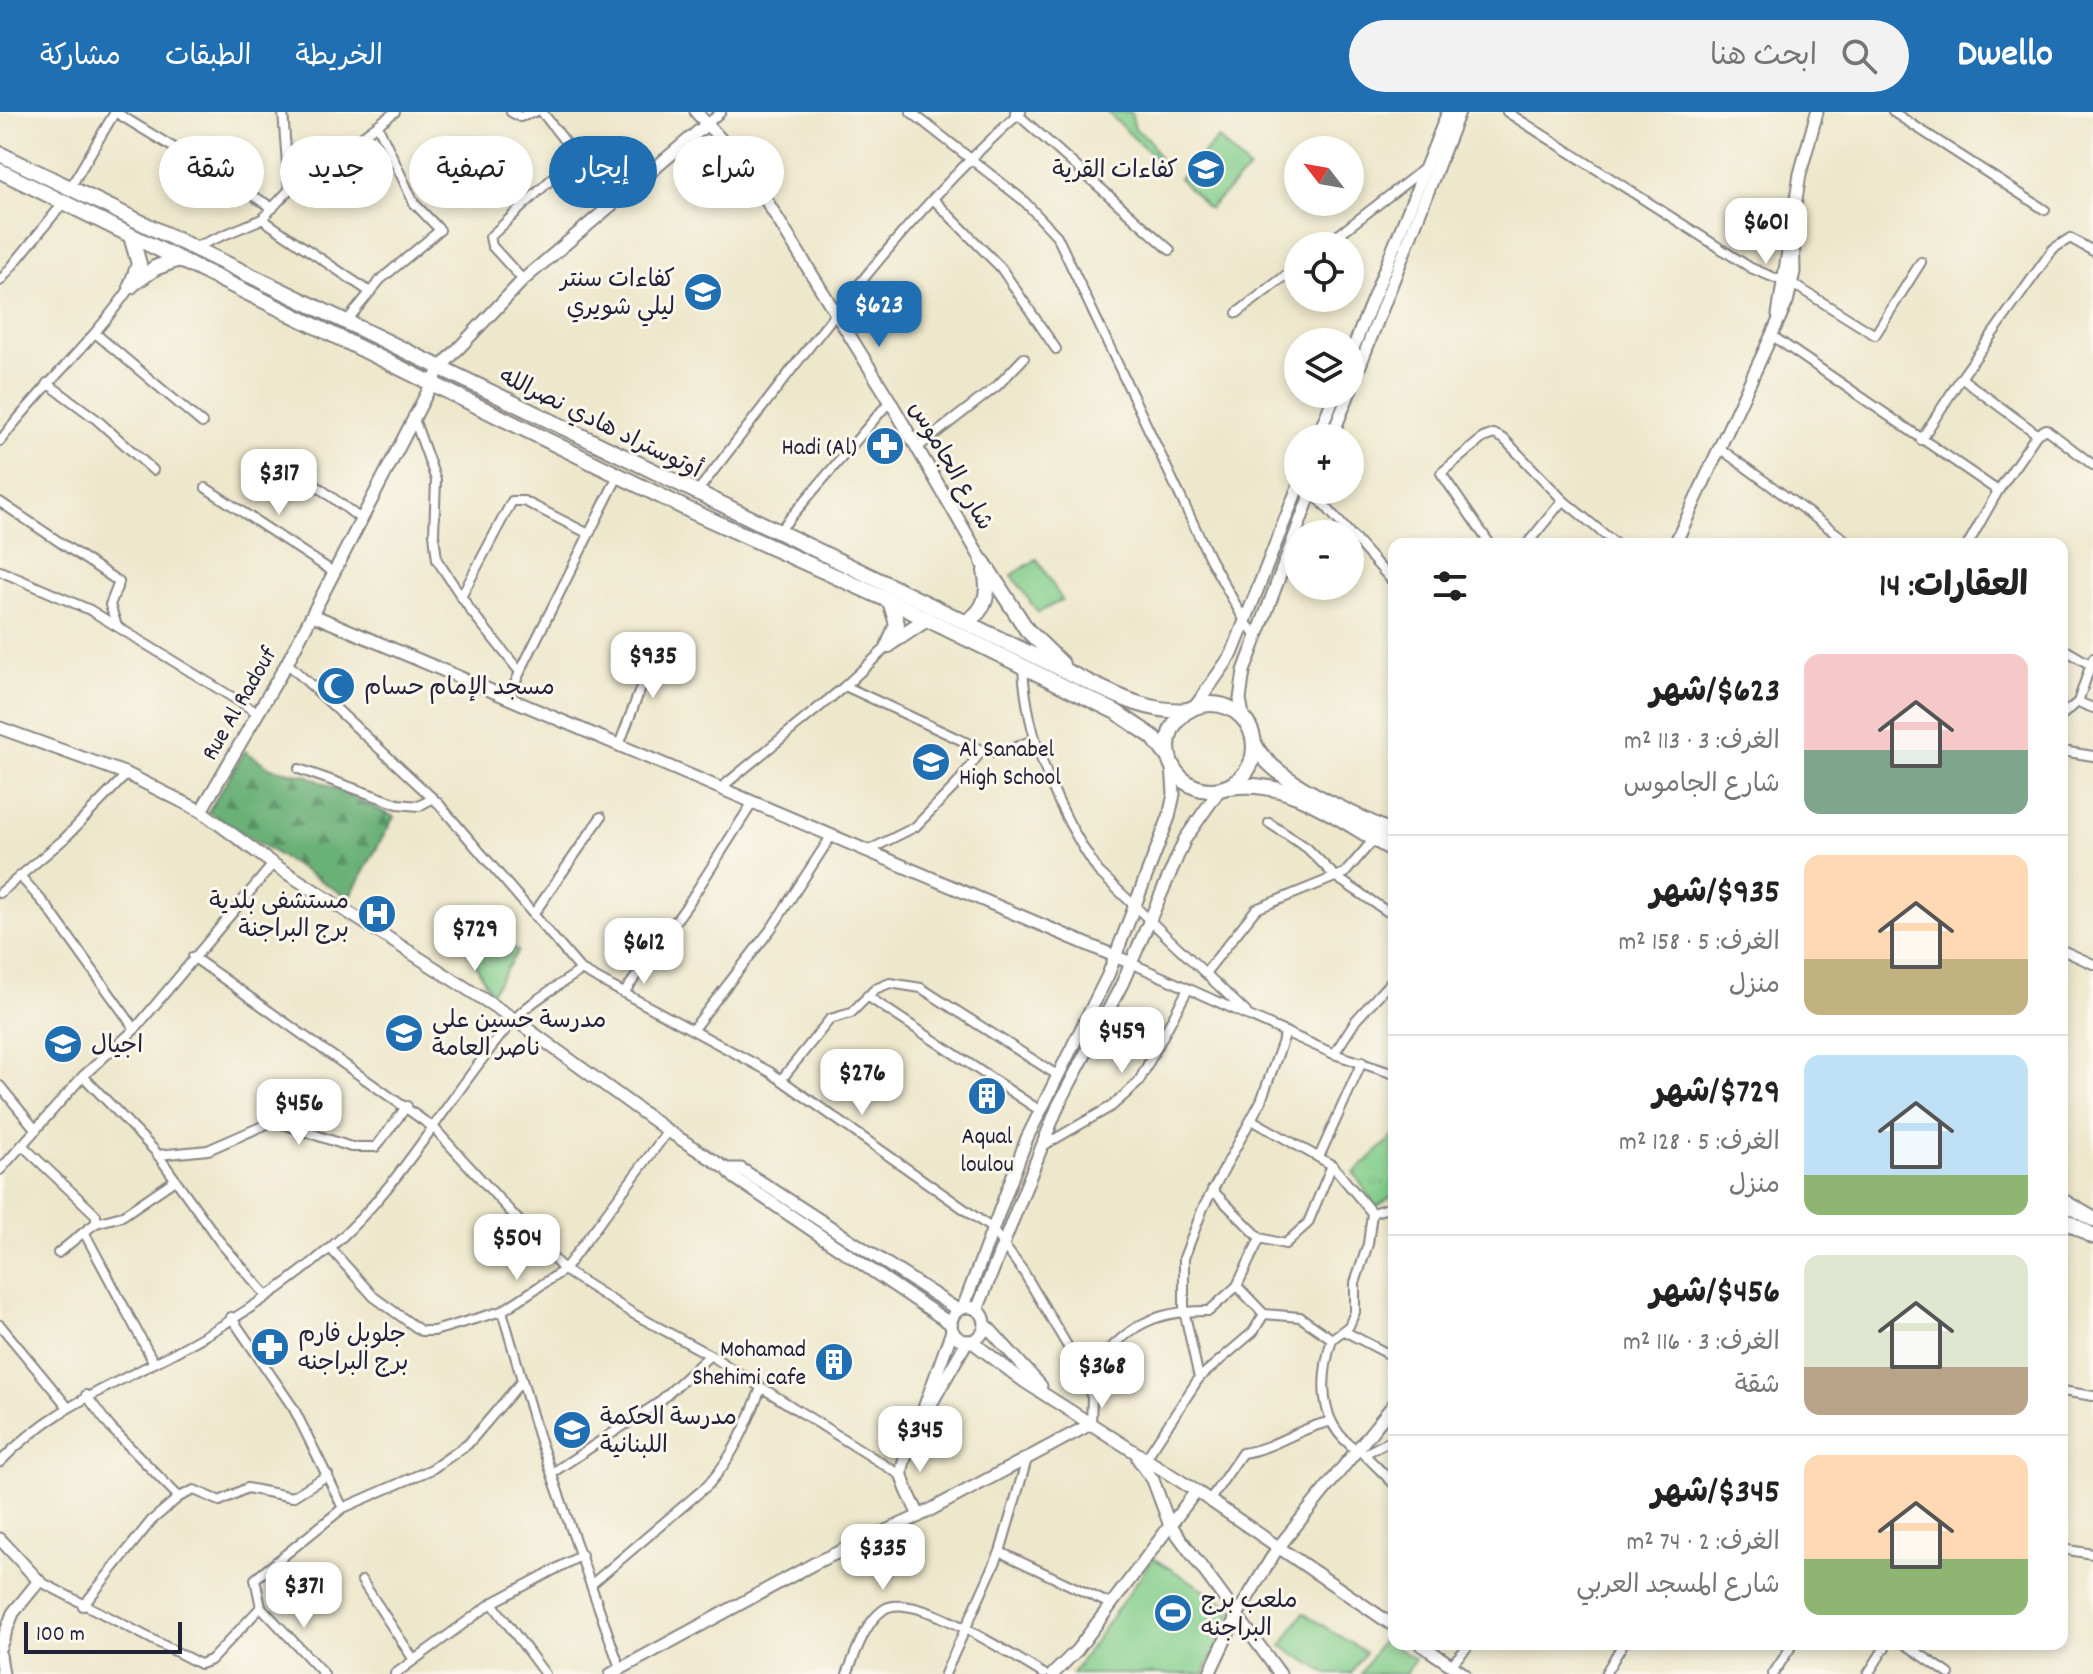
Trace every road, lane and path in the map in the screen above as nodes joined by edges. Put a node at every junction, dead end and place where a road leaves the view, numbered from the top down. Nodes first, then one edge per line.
1 (115, 112) edge
2 (283, 112) edge
3 (395, 112) edge
4 (511, 112) edge
5 (535, 112) edge
6 (542, 112) edge
7 (696, 112) edge
8 (721, 112) edge
9 (911, 112) edge
10 (1448, 112) edge
11 (1459, 112) edge
12 (1507, 112) edge
13 (1817, 112) edge
14 (1893, 112) edge
15 (1018, 113) edge
16 (707, 124) junction
17 (378, 126) junction
18 (285, 136) edge
19 (364, 136) edge
20 (562, 136) edge
21 (0, 154) edge
22 (972, 158) junction
23 (657, 166) edge
24 (1426, 167) junction
25 (0, 171) edge
26 (549, 181) edge
27 (67, 195) junction
28 (933, 199) junction
29 (280, 200) edge
30 (273, 208) junction
31 (607, 208) edge
32 (2045, 210) dead end
33 (262, 219) junction
34 (1342, 232) edge
35 (131, 236) junction
36 (192, 248) junction
37 (1170, 250) dead end
38 (2093, 251) edge
39 (176, 260) junction
40 (1921, 262) dead end
41 (1284, 277) edge
42 (523, 280) junction
43 (0, 281) edge
44 (1785, 284) junction
45 (131, 286) junction
46 (370, 292) junction
47 (1237, 313) dead end
48 (837, 314) junction
49 (346, 322) junction
50 (1361, 328) edge
51 (95, 333) junction
52 (1771, 335) junction
53 (1056, 349) dead end
54 (1364, 357) edge
55 (1024, 358) dead end
56 (440, 368) junction
57 (1961, 378) junction
58 (47, 383) junction
59 (431, 383) junction
60 (890, 401) junction
61 (412, 415) junction
62 (202, 423) dead end
63 (2037, 434) junction
64 (1921, 440) junction
65 (0, 441) edge
66 (917, 448) junction
67 (1722, 450) junction
68 (277, 456) dead end
69 (2093, 465) edge
70 (153, 470) dead end
71 (618, 476) junction
72 (206, 488) dead end
73 (1998, 491) junction
74 (696, 493) junction
75 (1563, 500) junction
76 (0, 502) edge
77 (1292, 504) edge
78 (1307, 504) edge
79 (1324, 504) edge
80 (362, 520) junction
81 (779, 531) junction
82 (589, 534) junction
83 (1486, 538) edge
84 (1532, 538) edge
85 (1609, 538) edge
86 (1678, 538) edge
87 (1843, 538) edge
88 (1971, 538) edge
89 (983, 562) junction
90 (0, 571) edge
91 (335, 573) junction
92 (1388, 576) edge
93 (461, 597) junction
94 (890, 601) junction
95 (313, 615) junction
96 (927, 619) junction
97 (966, 622) junction
98 (1246, 623) junction
99 (117, 626) junction
100 (1257, 636) junction
101 (657, 645) dead end
102 (889, 645) junction
103 (2068, 651) edge
104 (2092, 662) edge
105 (287, 663) junction
106 (1023, 668) junction
107 (520, 672) junction
108 (1074, 675) junction
109 (845, 686) junction
110 (508, 699) junction
111 (2078, 702) junction
112 (1192, 708) junction
113 (2093, 708) edge
114 (2068, 710) edge
115 (258, 713) junction
116 (1244, 721) junction
117 (0, 728) edge
118 (1035, 739) junction
119 (1254, 743) junction
120 (619, 745) junction
121 (982, 750) junction
122 (2068, 752) edge
123 (2093, 756) edge
124 (1171, 762) junction
125 (299, 769) dead end
126 (127, 774) junction
127 (722, 787) junction
128 (1223, 789) junction
129 (433, 798) junction
130 (753, 802) junction
131 (201, 811) junction
132 (601, 817) dead end
133 (1269, 823) dead end
134 (1388, 831) edge
135 (830, 838) junction
136 (1374, 839) junction
137 (1388, 847) edge
138 (867, 851) junction
139 (273, 864) junction
140 (20, 876) junction
141 (1336, 877) junction
142 (0, 893) edge
143 (1134, 905) junction
144 (535, 912) junction
145 (1388, 912) dead end
146 (1150, 919) junction
147 (2068, 953) edge
148 (1115, 956) junction
149 (193, 957) junction
150 (1131, 963) junction
151 (2093, 964) edge
152 (581, 970) junction
153 (1206, 972) junction
154 (1388, 985) edge
155 (1188, 989) junction
156 (624, 993) junction
157 (867, 996) junction
158 (1246, 1012) junction
159 (514, 1019) junction
160 (135, 1029) junction
161 (693, 1029) junction
162 (1286, 1032) junction
163 (1334, 1054) junction
164 (1362, 1062) junction
165 (1388, 1072) edge
166 (1057, 1075) junction
167 (83, 1076) junction
168 (781, 1080) junction
169 (0, 1086) edge
170 (407, 1106) junction
171 (1039, 1110) junction
172 (1252, 1120) junction
173 (434, 1128) junction
174 (36, 1130) junction
175 (668, 1131) junction
176 (22, 1145) junction
177 (1041, 1147) junction
178 (158, 1155) junction
179 (1319, 1157) junction
180 (1332, 1165) junction
181 (727, 1169) junction
182 (0, 1170) edge
183 (175, 1180) junction
184 (1212, 1190) junction
185 (2068, 1204) edge
186 (1388, 1208) edge
187 (1372, 1213) junction
188 (2093, 1219) edge
189 (2068, 1222) edge
190 (96, 1223) junction
191 (991, 1228) junction
192 (84, 1232) junction
193 (2093, 1236) edge
194 (1260, 1238) junction
195 (1002, 1241) junction
196 (330, 1248) junction
197 (58, 1253) dead end
198 (564, 1270) junction
199 (1237, 1286) junction
200 (267, 1296) junction
201 (960, 1309) junction
202 (977, 1310) junction
203 (1184, 1310) junction
204 (502, 1311) junction
205 (1264, 1314) junction
206 (231, 1317) junction
207 (985, 1324) junction
208 (0, 1325) edge
209 (951, 1327) junction
210 (1344, 1331) junction
211 (1332, 1339) junction
212 (969, 1341) junction
213 (1388, 1354) edge
214 (710, 1355) junction
215 (154, 1363) junction
216 (1084, 1374) junction
217 (1199, 1378) junction
218 (521, 1382) junction
219 (761, 1388) junction
220 (2068, 1392) edge
221 (86, 1395) junction
222 (2093, 1396) edge
223 (1056, 1400) junction
224 (67, 1406) junction
225 (1388, 1412) edge
226 (1329, 1422) junction
227 (1091, 1424) junction
228 (917, 1431) junction
229 (1388, 1441) edge
230 (1128, 1448) junction
231 (1359, 1452) junction
232 (1027, 1459) junction
233 (1145, 1460) junction
234 (0, 1462) edge
235 (552, 1473) junction
236 (328, 1475) junction
237 (902, 1476) junction
238 (1388, 1479) edge
239 (1196, 1491) junction
240 (179, 1497) junction
241 (1209, 1501) junction
242 (343, 1508) junction
243 (919, 1516) junction
244 (1169, 1523) junction
245 (0, 1539) edge
246 (1277, 1549) junction
247 (2068, 1550) edge
248 (1000, 1552) junction
249 (2093, 1554) edge
250 (582, 1555) junction
251 (39, 1581) junction
252 (362, 1581) dead end
253 (593, 1583) junction
254 (492, 1603) junction
255 (1110, 1604) junction
256 (83, 1606) junction
257 (261, 1607) junction
258 (1237, 1615) junction
259 (1388, 1622) edge
260 (963, 1629) junction
261 (0, 1647) edge
262 (1427, 1650) edge
263 (1465, 1650) edge
264 (1619, 1650) edge
265 (1789, 1650) edge
266 (1883, 1650) edge
267 (1914, 1650) edge
268 (0, 1655) edge
269 (414, 1660) junction
270 (1449, 1670) edge
271 (615, 1671) edge
272 (3, 1674) edge
273 (324, 1674) edge
274 (395, 1674) edge
275 (545, 1674) edge
276 (847, 1674) edge
277 (945, 1674) edge
278 (1044, 1674) edge
279 (1053, 1674) edge
280 (1209, 1674) edge
281 (1280, 1674) edge
282 (1464, 1674) edge
283 (1605, 1674) edge
284 (1773, 1674) edge
285 (1868, 1674) edge
286 (1949, 1674) edge

1 - 27 street
1 - 30 street
2 - 18 street
3 - 17 street
4 - 5 street
6 - 20 street
7 - 16 street, شارع الجاموس
8 - 16 street
9 - 22 street
10 - 24 street
11 - 54 street
12 - 44 street
13 - 44 street
14 - 32 street
15 - 22 street
15 - 37 street
16 - 23 street, Rue Al Radouf
16 - 48 street, شارع الجاموس
17 - 19 street
17 - 46 street
21 - 27 highway, أوتوستراد هادي نصرالله
22 - 28 street
22 - 98 street
24 - 34 street
24 - 50 street
25 - 27 highway, أوتوستراد هادي نصرالله
26 - 42 street
27 - 35 highway, أوتوستراد هادي نصرالله
27 - 36 highway, أوتوستراد هادي نصرالله
27 - 43 street
28 - 48 street
28 - 53 street
29 - 30 street
30 - 33 street
31 - 42 street, Rue Al Radouf
33 - 36 street
33 - 46 street
35 - 39 highway, أوتوستراد هادي نصرالله
35 - 45 highway
36 - 49 highway, أوتوستراد هادي نصرالله
38 - 57 street
39 - 45 highway
39 - 59 highway, أوتوستراد هادي نصرالله
40 - 44 street
41 - 47 street
42 - 56 street, Rue Al Radouf
44 - 52 street
45 - 51 street
46 - 49 street
48 - 60 street, شارع الجاموس
48 - 74 street
49 - 56 highway, أوتوستراد هادي نصرالله
51 - 58 street
51 - 62 street
52 - 64 street
52 - 67 street
55 - 66 street
56 - 59 street, Rue Al Radouf
56 - 74 highway, أوتوستراد هادي نصرالله
57 - 63 street
57 - 64 street
58 - 65 street
58 - 70 street
59 - 61 street, Rue Al Radouf
59 - 71 highway, أوتوستراد هادي نصرالله
60 - 66 street, شارع الجاموس
60 - 81 street
61 - 80 street, Rue Al Radouf
61 - 93 street
63 - 69 street
63 - 73 street
64 - 73 street
66 - 89 street, شارع الجاموس
67 - 86 street
67 - 87 street
68 - 80 street
71 - 82 street
71 - 94 highway, أوتوستراد هادي نصرالله
72 - 91 street
73 - 88 street
74 - 81 highway, أوتوستراد هادي نصرالله
75 - 83 street
75 - 84 street
75 - 85 street
76 - 99 street
77 - 98 street
78 - 100 street
79 - 92 street
80 - 91 street, Rue Al Radouf
81 - 97 highway, أوتوستراد هادي نصرالله
82 - 93 street
82 - 107 street
89 - 97 highway
89 - 108 highway
90 - 99 street
91 - 95 street, Rue Al Radouf
93 - 107 street
94 - 96 highway, أوتوستراد هادي نصرالله
94 - 102 highway
95 - 105 street, Rue Al Radouf
95 - 110 street
96 - 102 highway
96 - 106 highway, أوتوستراد هادي نصرالله
97 - 108 highway, أوتوستراد هادي نصرالله
98 - 100 street
98 - 112 street
99 - 115 street
100 - 116 street
101 - 120 street
102 - 109 street
103 - 104 street
104 - 111 street
105 - 115 street, Rue Al Radouf
105 - 129 street
106 - 118 street
106 - 124 highway, أوتوستراد هادي نصرالله
107 - 110 street
108 - 112 highway, أوتوستراد هادي نصرالله
109 - 121 street
109 - 127 street
110 - 120 street
111 - 113 street
111 - 114 street
112 - 116 highway, أوتوستراد هادي نصرالله
112 - 124 highway
115 - 131 street, Rue Al Radouf
116 - 119 highway
117 - 126 street
118 - 121 street
118 - 143 street
119 - 128 highway
119 - 134 highway
120 - 127 street
121 - 138 street
122 - 123 street
124 - 128 highway, أوتوستراد هادي نصرالله
124 - 143 street
125 - 129 street
126 - 131 street
126 - 140 street
127 - 130 street
128 - 136 highway, أوتوستراد هادي نصرالله
128 - 146 street
129 - 144 street
130 - 135 street
130 - 156 street
131 - 139 street
132 - 144 street
133 - 141 street
135 - 138 street
135 - 161 street
136 - 137 highway, أوتوستراد هادي نصرالله
136 - 141 street
138 - 148 street
139 - 149 street
139 - 159 street
140 - 142 street
140 - 160 street
141 - 145 street
141 - 153 street
143 - 146 street
143 - 148 street
144 - 152 street
146 - 150 street
146 - 153 street
147 - 151 street
148 - 150 street
148 - 166 street
149 - 160 street
149 - 170 street
150 - 155 street
150 - 177 street
152 - 156 street
152 - 159 street
153 - 158 street
154 - 163 street
155 - 158 street
155 - 177 street
156 - 161 street
157 - 166 street
157 - 168 street
157 - 171 street
158 - 162 street
159 - 173 street
159 - 175 street
160 - 167 street
161 - 168 street
162 - 163 street
162 - 172 street
163 - 164 street
164 - 165 street
164 - 179 street
166 - 171 street
167 - 174 street
167 - 178 street
168 - 191 street
169 - 174 street
170 - 173 street
170 - 178 street
171 - 191 street
172 - 179 street
172 - 184 street
173 - 196 street
173 - 198 street
174 - 176 street
175 - 181 street
175 - 198 street
176 - 182 street
176 - 190 street
177 - 195 street
178 - 183 street
179 - 180 street
180 - 187 street
180 - 194 street
181 - 201 street
181 - 209 street
183 - 190 street
183 - 200 street
184 - 194 street
184 - 203 street
185 - 188 highway
186 - 187 street
187 - 210 street
189 - 193 highway
190 - 192 street
191 - 195 street
191 - 201 street
192 - 197 street
192 - 215 street
194 - 199 street
195 - 202 street
195 - 216 street
196 - 200 street
196 - 204 street
198 - 204 street
198 - 214 street
199 - 203 street
199 - 205 street
200 - 206 street
201 - 202 street
201 - 209 street
202 - 207 street
203 - 216 street
203 - 217 street
204 - 218 street
205 - 211 street
205 - 217 street
206 - 215 street
206 - 236 street
207 - 212 street
207 - 223 street
208 - 224 street
209 - 212 street
209 - 228 street
210 - 211 street
210 - 213 street
211 - 226 street
212 - 223 street
212 - 228 street
214 - 219 street
214 - 235 street
215 - 221 street
216 - 227 street
217 - 233 street
218 - 235 street
218 - 242 street
219 - 237 street
219 - 253 street
220 - 222 street
221 - 224 street
221 - 240 street
223 - 227 street
224 - 234 street
225 - 231 street
226 - 231 street
226 - 241 street
227 - 230 street
227 - 232 street
228 - 237 street
229 - 231 street
230 - 233 street
230 - 244 street
231 - 238 street
231 - 246 street
232 - 243 street
232 - 248 street
233 - 239 street
235 - 250 street
236 - 240 street
236 - 242 street
237 - 243 street
239 - 241 street
239 - 244 street
240 - 256 street
241 - 246 street
242 - 257 street
243 - 271 street
244 - 255 street
244 - 258 street
245 - 251 street
246 - 258 street
246 - 259 street
247 - 249 street
248 - 255 street
248 - 260 street
250 - 253 street
250 - 254 street
251 - 256 street
251 - 261 street
252 - 269 street
253 - 271 street
254 - 269 street
254 - 275 street
255 - 279 street
256 - 257 street
257 - 273 street
258 - 280 street
258 - 281 street
260 - 276 street
260 - 277 street
260 - 278 street
262 - 270 street
263 - 270 street
264 - 283 street
265 - 284 street
266 - 285 street
267 - 286 street
268 - 272 street
269 - 274 street
270 - 282 street

